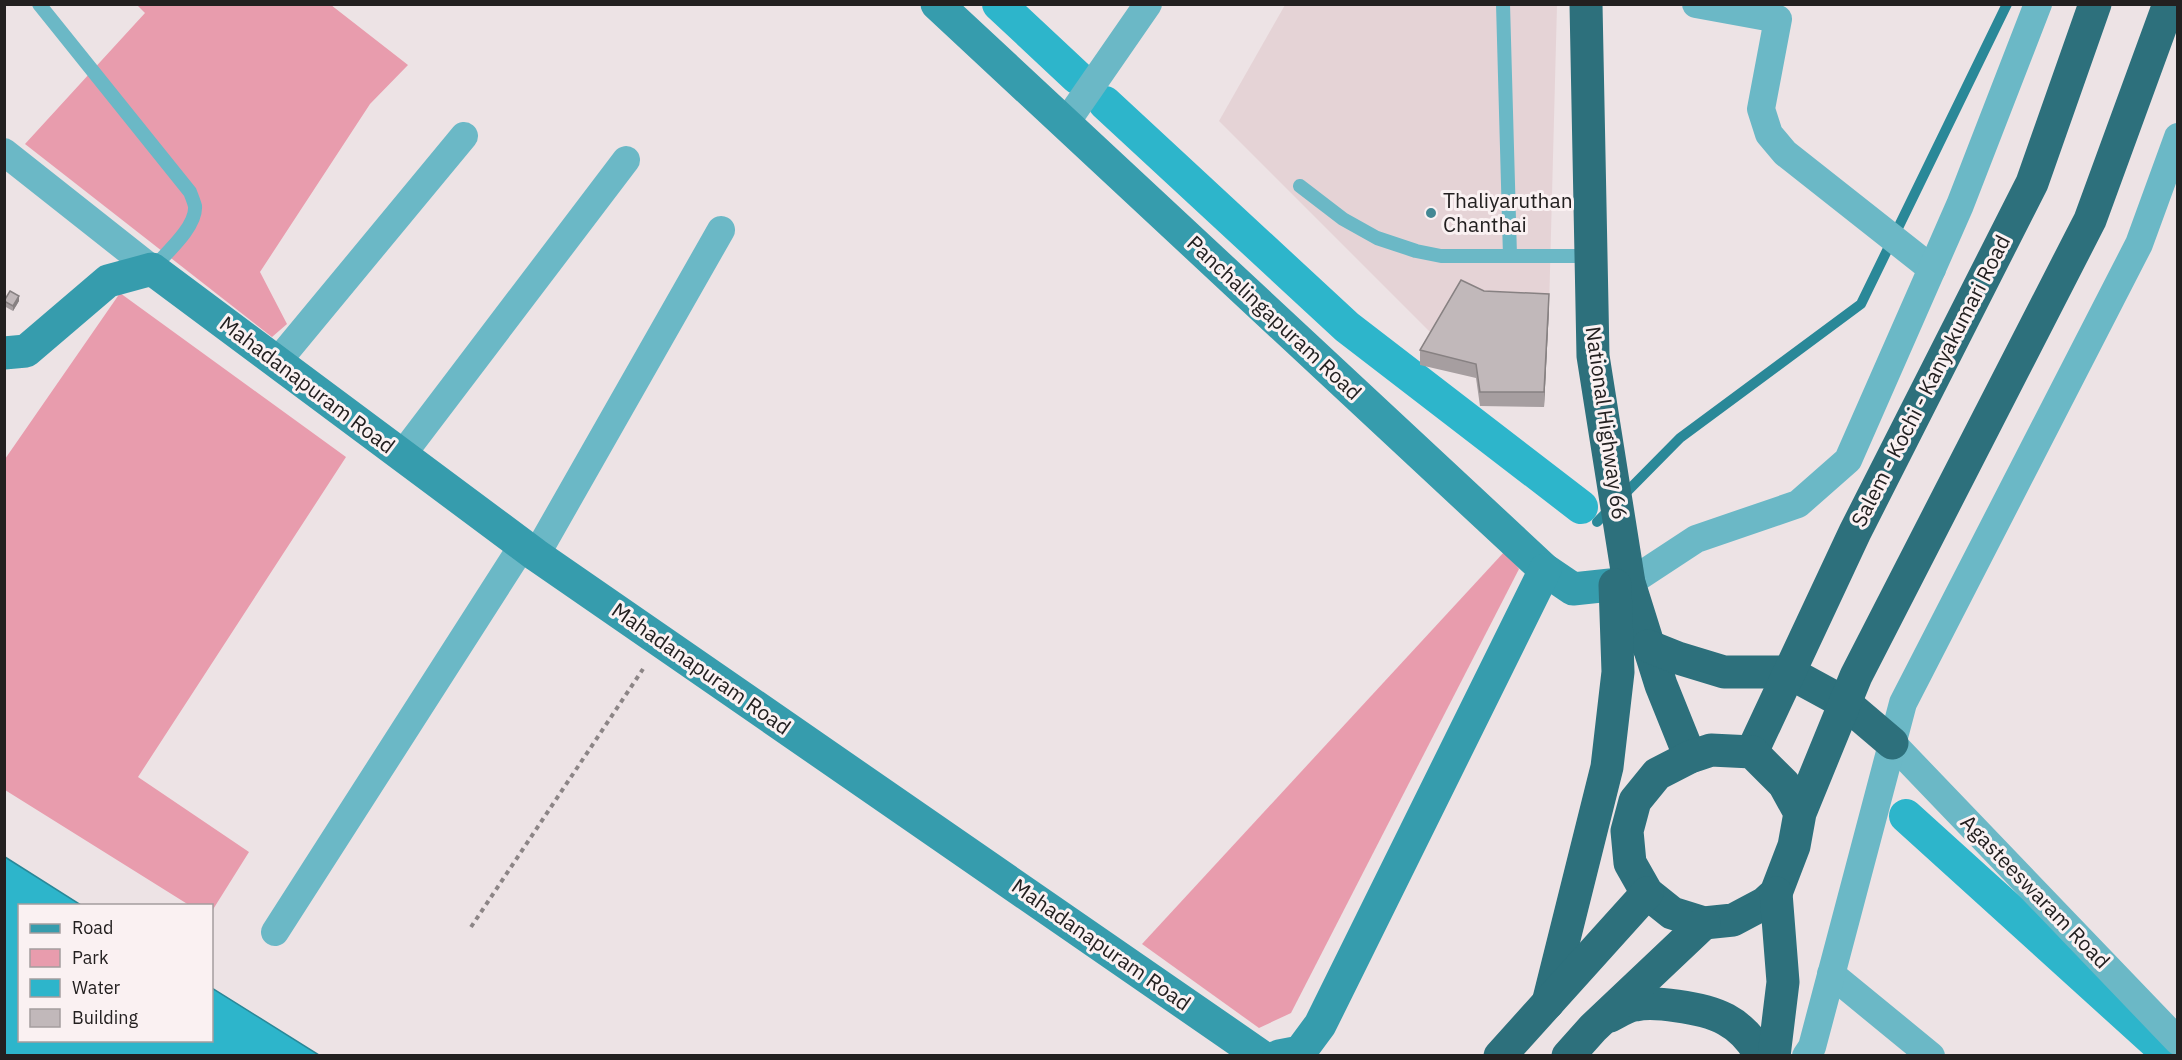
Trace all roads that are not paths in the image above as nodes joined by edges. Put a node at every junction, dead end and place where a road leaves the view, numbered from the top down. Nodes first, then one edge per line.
1 (39, 4) edge
2 (937, 4) edge
3 (1148, 4) edge
4 (1503, 4) edge
5 (1587, 4) edge
6 (1696, 4) edge
7 (2038, 4) edge
8 (2095, 4) edge
9 (2169, 4) edge
10 (1779, 12) edge
11 (1065, 124) junction
12 (464, 136) dead end
13 (2178, 137) edge
14 (4, 152) edge
15 (626, 160) dead end
16 (1300, 186) dead end
17 (721, 230) dead end
18 (1510, 256) junction
19 (1591, 256) junction
20 (152, 269) junction
21 (1932, 269) junction
22 (4, 353) edge
23 (277, 362) junction
24 (402, 455) junction
25 (530, 550) junction
26 (1545, 570) junction
27 (1622, 584) junction
28 (1648, 646) junction
29 (1788, 672) junction
30 (1845, 703) junction
31 (1892, 743) junction
32 (1752, 752) junction
33 (1690, 757) junction
34 (1800, 813) junction
35 (1647, 893) junction
36 (1776, 893) junction
37 (1704, 922) junction
38 (275, 932) dead end
39 (1831, 974) junction
40 (1548, 1002) junction
41 (1603, 1018) junction
42 (2178, 1041) edge
43 (1261, 1056) edge
44 (1278, 1056) edge
45 (1500, 1056) edge
46 (1568, 1056) edge
47 (1761, 1056) edge
48 (1774, 1056) edge
49 (1806, 1056) edge
50 (1931, 1056) edge

1 - 20 lane
2 - 11 street, Panchalingapuram Road
3 - 11 street
4 - 18 lane
5 - 19 highway, National Highway 66
6 - 10 street
7 - 21 street
8 - 29 highway, Salem - Kochi - Kanyakumari Road
9 - 30 highway
10 - 21 street
11 - 26 street, Panchalingapuram Road
12 - 23 street
13 - 31 street
14 - 20 street
15 - 24 street
16 - 18 lane
17 - 25 street
18 - 19 lane
19 - 27 highway, National Highway 66
20 - 22 street
20 - 23 street, Mahadanapuram Road
21 - 27 street
23 - 24 street, Mahadanapuram Road
24 - 25 street, Mahadanapuram Road
25 - 38 street
25 - 43 street, Mahadanapuram Road
26 - 27 street, Panchalingapuram Road
26 - 44 street
27 - 28 highway, National Highway 66
27 - 40 highway
28 - 29 highway
28 - 33 highway, National Highway 66
29 - 30 highway
29 - 32 highway, Salem - Kochi - Kanyakumari Road
30 - 31 highway
30 - 34 highway
31 - 39 street
31 - 42 street, Agasteeswaram Road
32 - 33 highway
32 - 34 highway
33 - 35 highway
34 - 36 highway
35 - 37 highway
35 - 40 highway
36 - 37 highway
36 - 48 highway
37 - 41 highway
39 - 49 street
39 - 50 street
40 - 45 highway
41 - 46 highway
41 - 47 highway

